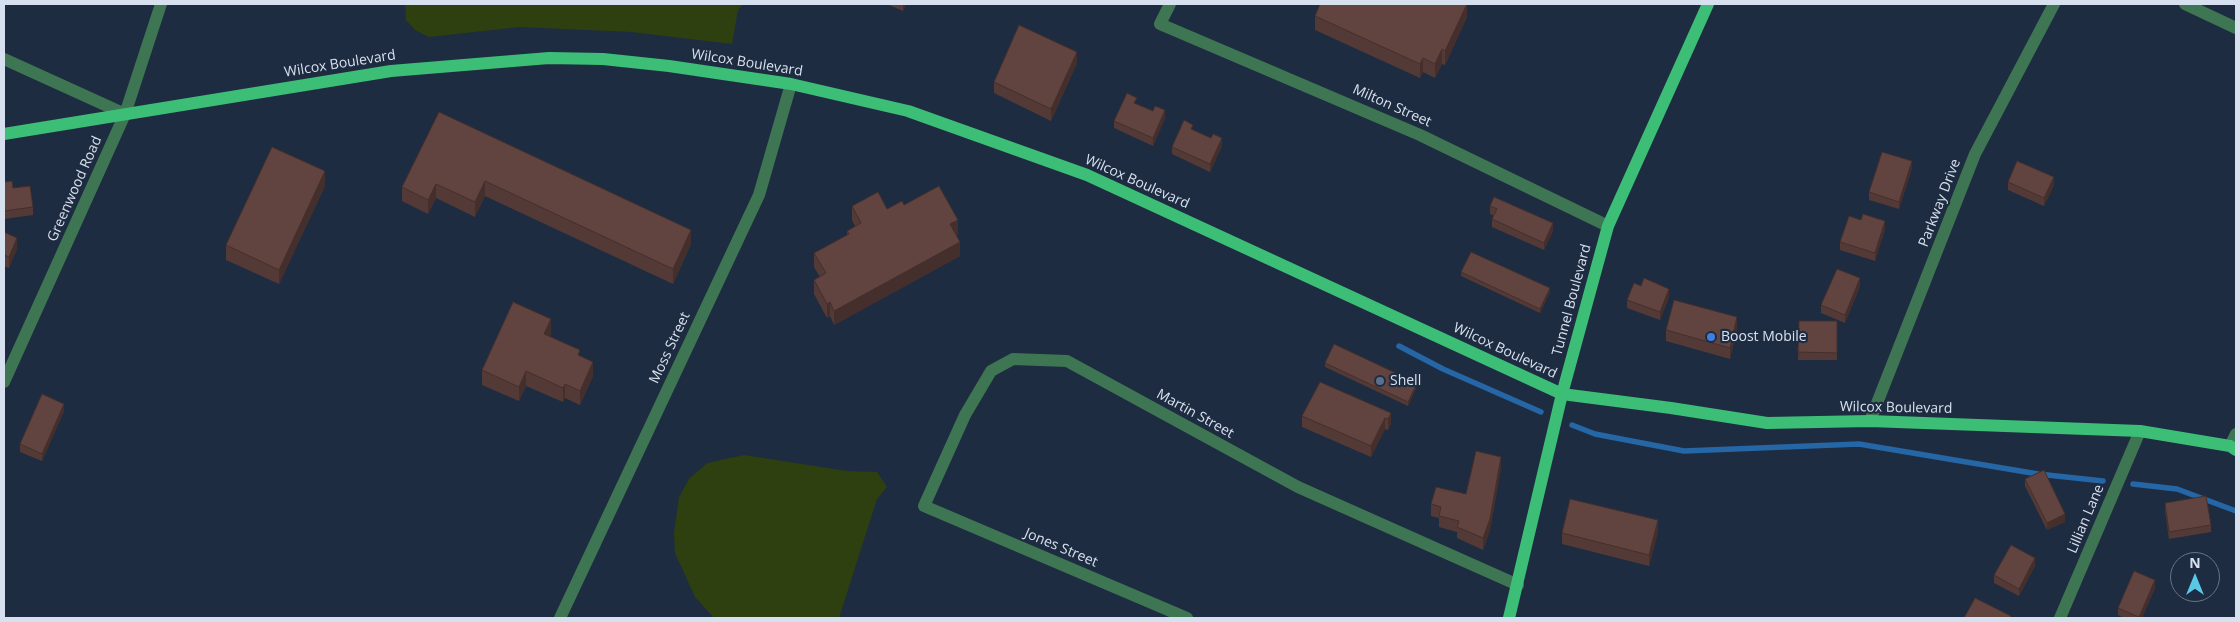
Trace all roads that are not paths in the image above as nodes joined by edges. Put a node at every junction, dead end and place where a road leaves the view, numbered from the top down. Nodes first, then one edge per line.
1 (161, 4) edge
2 (1170, 4) edge
3 (1708, 4) edge
4 (2054, 4) edge
5 (2185, 4) edge
6 (2236, 28) edge
7 (4, 59) edge
8 (791, 84) junction
9 (125, 114) junction
10 (4, 134) edge
11 (1608, 226) junction
12 (4, 382) edge
13 (1562, 394) junction
14 (1870, 421) junction
15 (2140, 431) junction
16 (2236, 434) edge
17 (2233, 448) edge
18 (924, 506) joint
19 (1518, 585) junction
20 (560, 618) edge
21 (1187, 618) edge
22 (1509, 618) edge
23 (2060, 618) edge

1 - 9 street, Greenwood Road
2 - 11 street, Milton Street
3 - 11 main road, Tunnel Boulevard
4 - 14 street, Parkway Drive
5 - 6 street
7 - 9 street
8 - 9 main road, Wilcox Boulevard
8 - 13 main road, Wilcox Boulevard
8 - 20 street, Moss Street
9 - 10 main road, Wilcox Boulevard
9 - 12 street, Greenwood Road
11 - 13 main road, Tunnel Boulevard
13 - 14 main road, Wilcox Boulevard
13 - 19 main road, Tunnel Boulevard
14 - 15 main road, Wilcox Boulevard
15 - 17 main road, Wilcox Boulevard
15 - 23 street, Lillian Lane
16 - 17 street
18 - 19 street, Martin Street
18 - 21 street, Jones Street
19 - 22 main road, Tunnel Boulevard

